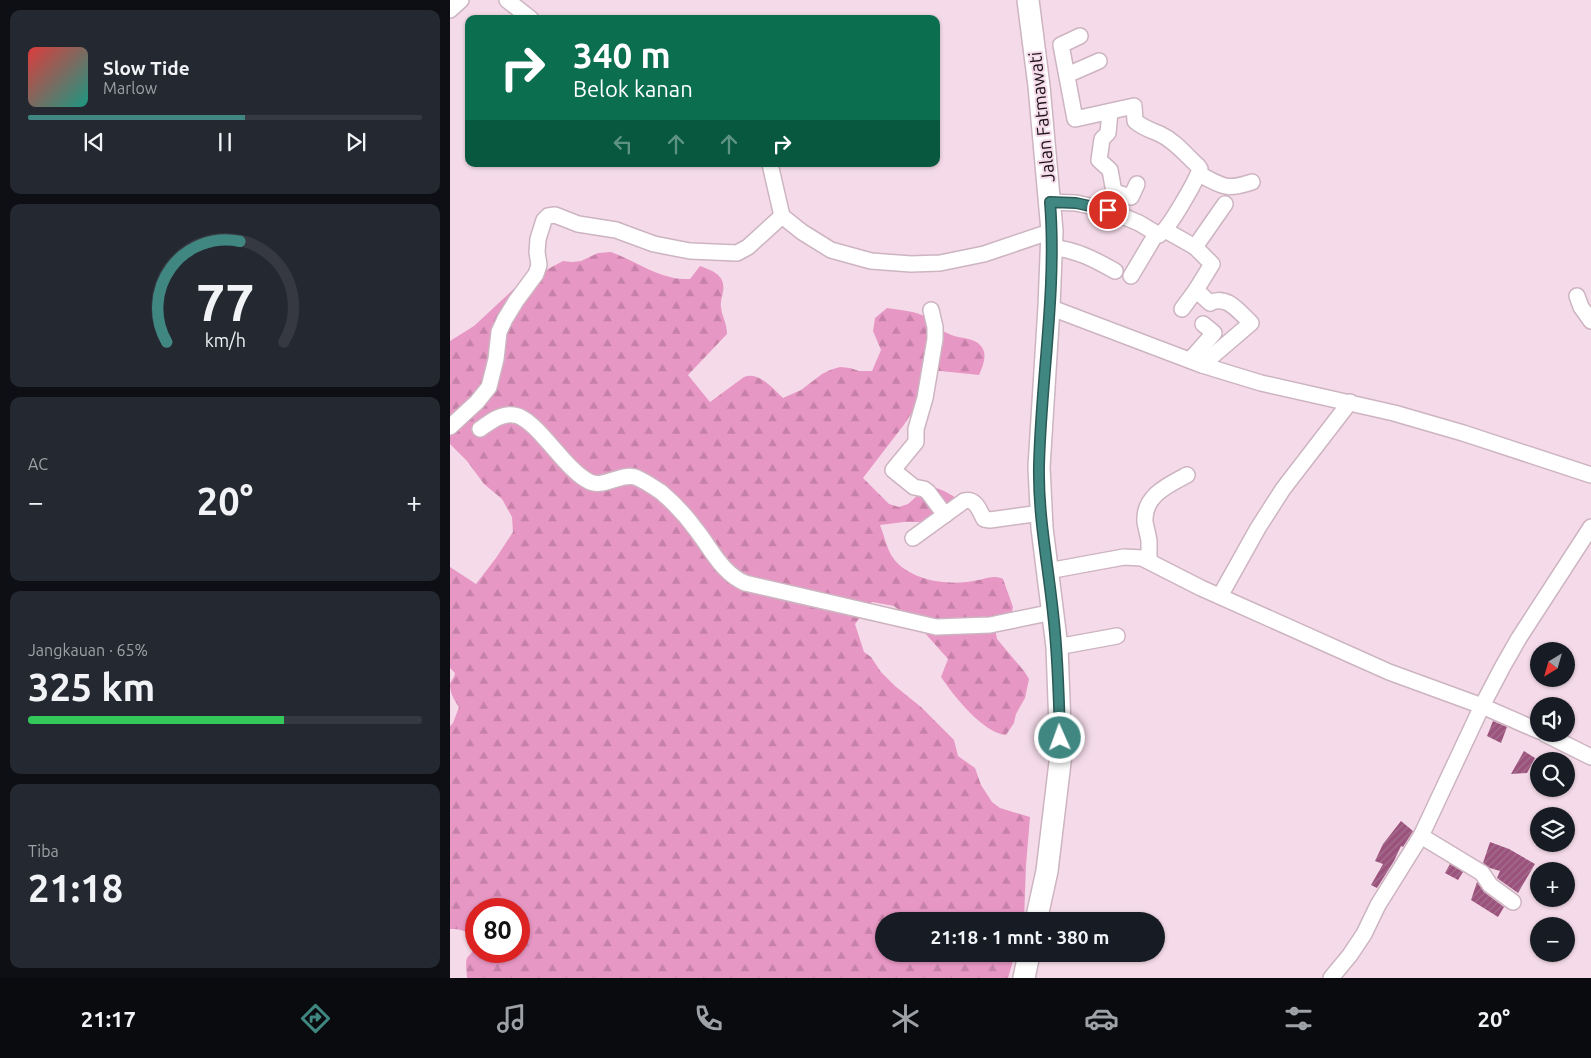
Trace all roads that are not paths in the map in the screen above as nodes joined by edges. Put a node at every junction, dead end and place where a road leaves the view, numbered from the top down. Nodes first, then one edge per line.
1 (461, 0) edge
2 (507, 0) edge
3 (1028, 0) edge
4 (450, 10) edge
5 (526, 15) edge
6 (1080, 36) dead end
7 (1099, 61) dead end
8 (1067, 75) junction
9 (1110, 112) junction
10 (771, 167) edge
11 (1198, 174) junction
12 (1252, 182) dead end
13 (1137, 184) dead end
14 (1114, 192) junction
15 (1050, 202) junction
16 (1225, 204) dead end
17 (1108, 210) junction
18 (782, 216) junction
19 (1160, 232) junction
20 (1052, 239) junction
21 (1195, 247) junction
22 (1115, 270) dead end
23 (1131, 276) dead end
24 (1196, 290) junction
25 (1577, 296) dead end
26 (1049, 307) junction
27 (1182, 309) dead end
28 (931, 310) dead end
29 (1591, 321) edge
30 (1202, 324) dead end
31 (1196, 362) junction
32 (1350, 402) junction
33 (450, 428) edge
34 (480, 429) dead end
35 (1187, 475) dead end
36 (1591, 475) edge
37 (945, 514) junction
38 (1041, 514) junction
39 (1591, 527) edge
40 (913, 538) dead end
41 (1149, 561) junction
42 (1048, 571) junction
43 (1220, 596) junction
44 (1053, 612) junction
45 (1117, 636) dead end
46 (1057, 647) junction
47 (1482, 706) junction
48 (1530, 727) edge
49 (1561, 742) edge
50 (1591, 757) edge
51 (1421, 836) junction
52 (1513, 902) dead end
53 (1038, 912) edge
54 (1027, 962) edge
55 (1024, 978) edge
56 (1331, 978) edge

1 - 4 street
2 - 5 street
3 - 15 highway, Jalan Fatmawati
6 - 8 street
7 - 8 street
8 - 9 street
9 - 11 street
9 - 14 street
10 - 18 street
11 - 12 street
11 - 19 street
13 - 14 street
14 - 17 street
15 - 17 street
15 - 20 highway, Jalan Fatmawati
16 - 21 street
17 - 19 street
18 - 20 street
18 - 33 street
19 - 21 street
19 - 23 street
20 - 22 street
20 - 26 highway, Jalan Fatmawati
21 - 24 street
24 - 27 street
24 - 31 street
25 - 29 street
26 - 31 street
26 - 38 highway, Jalan Fatmawati
28 - 37 street
30 - 31 street
31 - 32 street
32 - 36 street
32 - 43 street
34 - 44 street
35 - 41 street
37 - 38 street
37 - 40 street
38 - 42 highway, Jalan Fatmawati
39 - 47 street
41 - 42 street
41 - 43 street
42 - 44 highway, Jalan Fatmawati
43 - 47 street
44 - 46 highway, Jalan Fatmawati
45 - 46 street
46 - 53 highway, Jalan Fatmawati
47 - 48 street
47 - 51 street
49 - 50 street
51 - 52 street
51 - 56 street
54 - 55 highway

